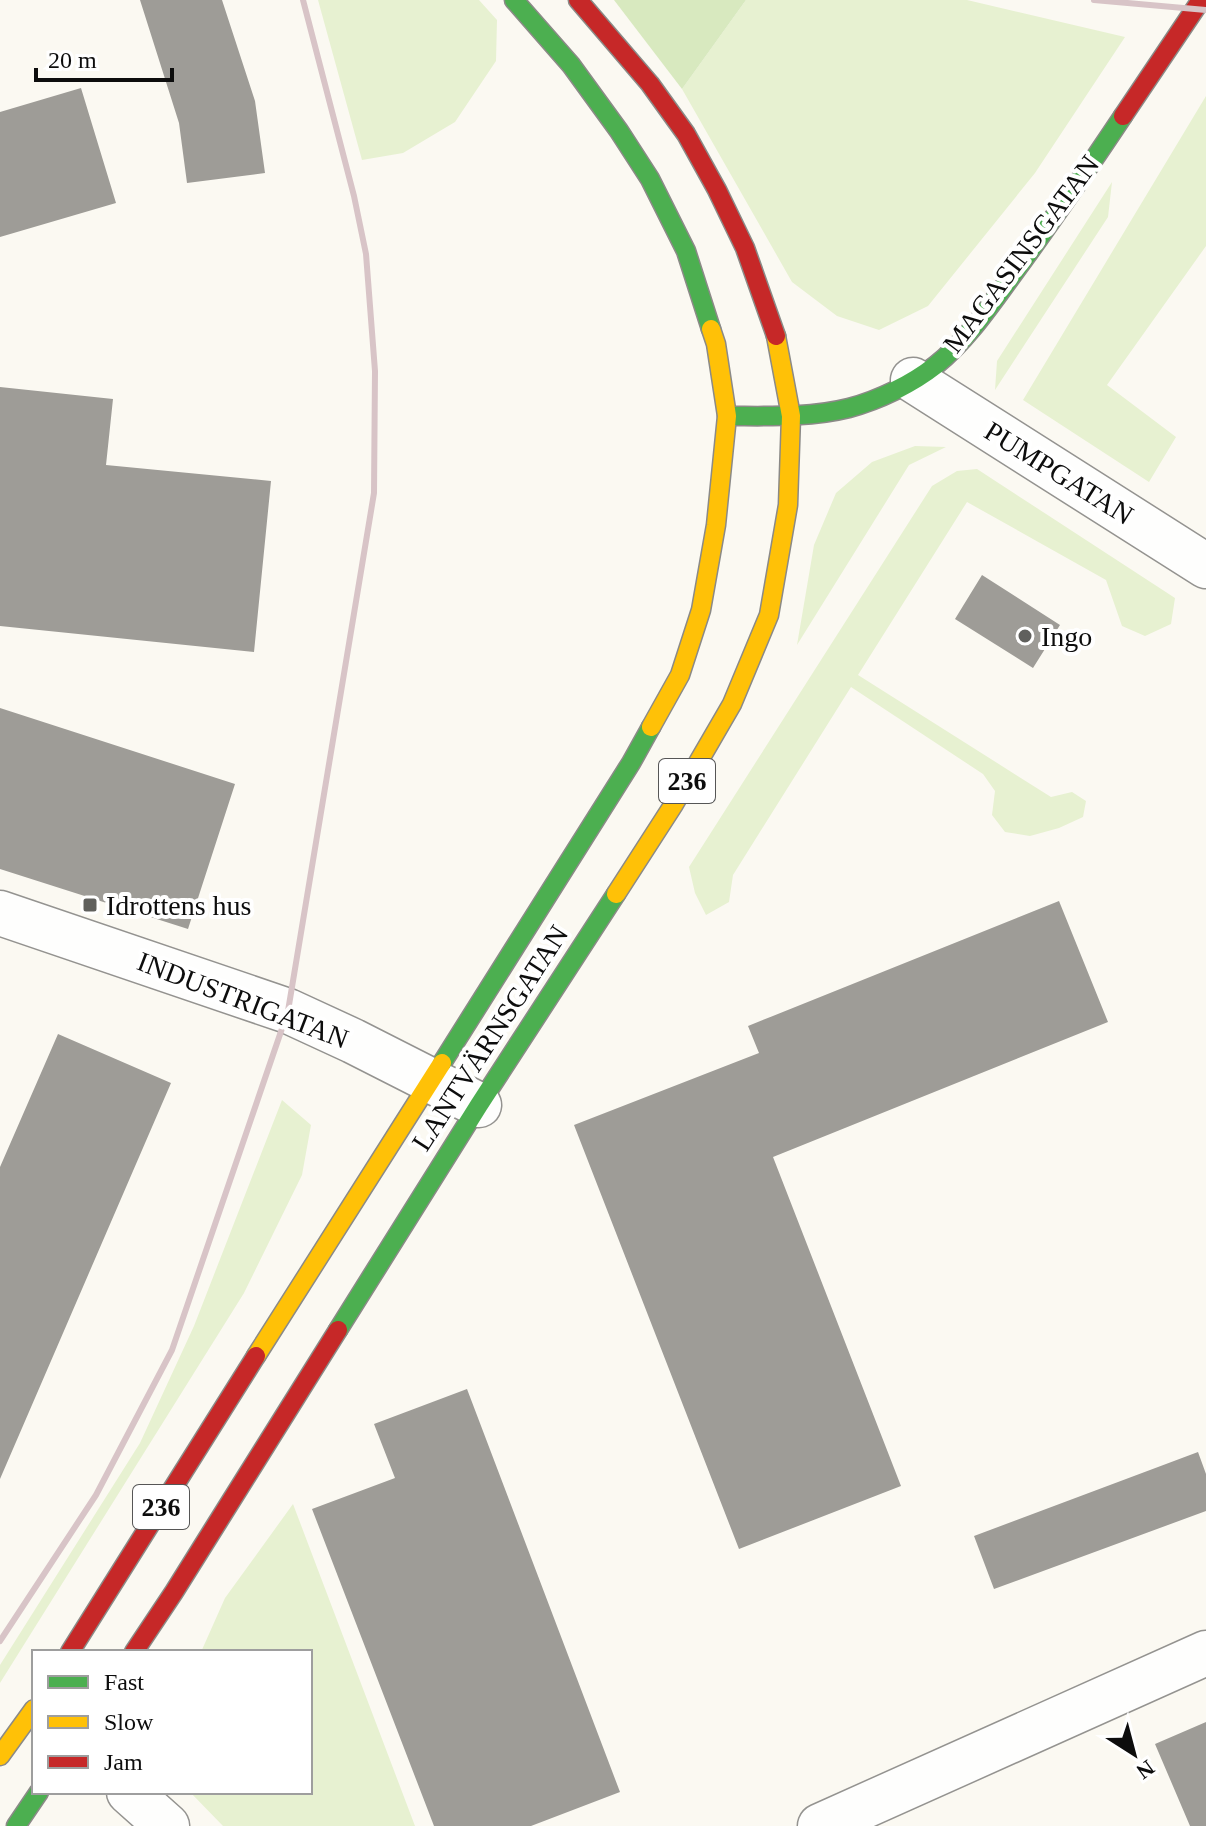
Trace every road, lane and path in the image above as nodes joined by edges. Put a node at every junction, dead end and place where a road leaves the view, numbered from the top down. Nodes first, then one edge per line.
1 (514, 0) edge
2 (578, 0) edge
3 (1201, 0) edge
4 (913, 380) junction
5 (727, 416) junction
6 (791, 416) junction
7 (1206, 566) edge
8 (0, 913) edge
9 (431, 1080) junction
10 (479, 1105) junction
11 (71, 1650) edge
12 (135, 1650) edge
13 (1206, 1653) edge
14 (32, 1713) edge
15 (0, 1756) edge
16 (38, 1794) edge
17 (131, 1794) edge
18 (16, 1826) edge
19 (167, 1826) edge
20 (820, 1826) edge

1 - 5 main road, 236
2 - 6 main road, 236
3 - 4 main road, MAGASINSGATAN
4 - 6 main road, MAGASINSGATAN
4 - 7 street, PUMPGATAN
5 - 6 main road, MAGASINSGATAN
5 - 9 main road, LANTVÄRNSGATAN / 236
6 - 10 main road, LANTVÄRNSGATAN / 236
8 - 9 street, INDUSTRIGATAN
9 - 10 street, INDUSTRIGATAN
9 - 11 main road, LANTVÄRNSGATAN / 236
10 - 12 main road, LANTVÄRNSGATAN / 236
13 - 20 street
14 - 15 main road
16 - 18 main road
17 - 19 street

